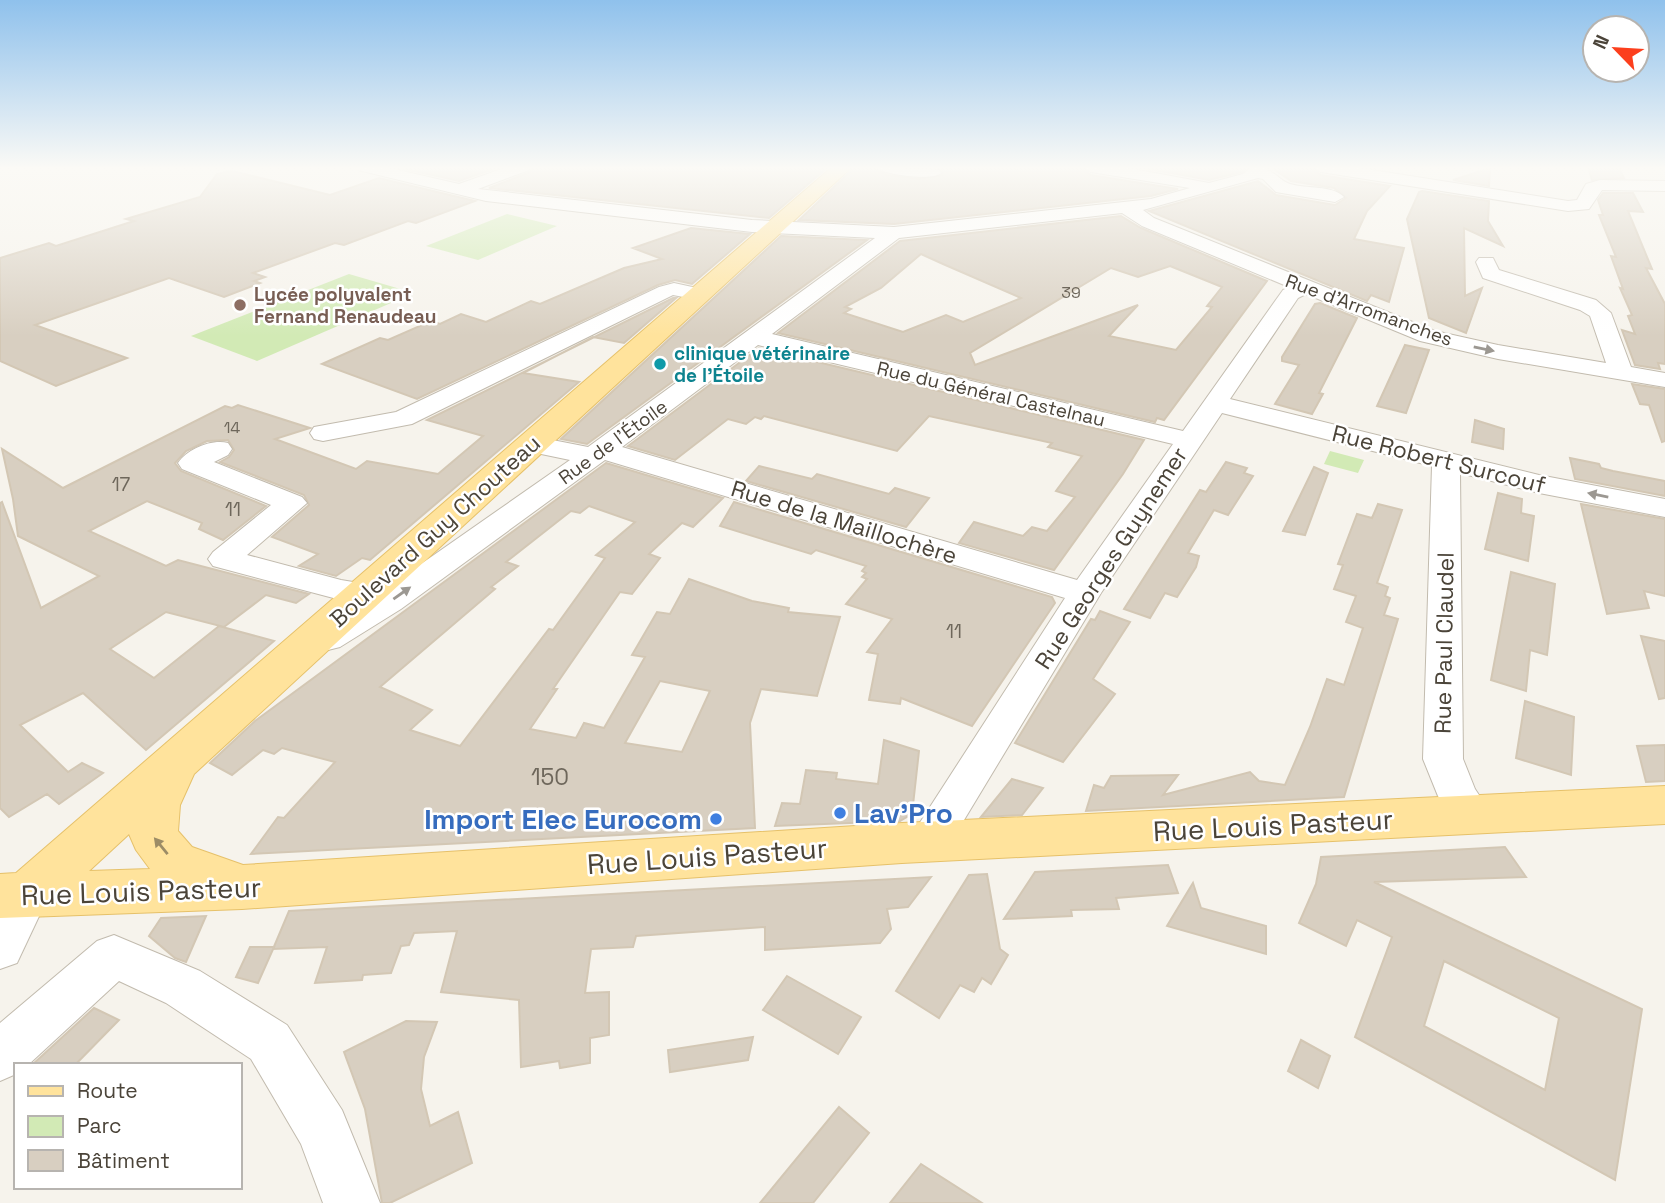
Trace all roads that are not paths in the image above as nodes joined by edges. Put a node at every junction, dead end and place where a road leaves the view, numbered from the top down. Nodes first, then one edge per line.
1 (729, 223) edge
2 (779, 223) edge
3 (986, 223) edge
4 (1151, 223) edge
5 (774, 228) junction
6 (894, 233) junction
7 (1486, 262) dead end
8 (1304, 287) junction
9 (699, 294) junction
10 (754, 337) junction
11 (1621, 373) junction
12 (1665, 380) edge
13 (1214, 402) junction
14 (323, 433) dead end
15 (1188, 440) junction
16 (532, 444) junction
17 (218, 449) dead end
18 (597, 453) junction
19 (1446, 462) junction
20 (1665, 508) edge
21 (446, 520) junction
22 (501, 524) junction
23 (365, 593) junction
24 (1085, 593) junction
25 (281, 667) junction
26 (177, 761) junction
27 (1665, 805) edge
28 (1472, 816) junction
29 (943, 841) junction
30 (242, 887) junction
31 (9, 901) edge
32 (0, 948) edge
33 (0, 1056) edge
34 (351, 1203) edge

1 - 5 street
2 - 5 main road, Boulevard Guy Chouteau
3 - 6 street
4 - 8 street, Rue d’Arromanches
5 - 6 street
5 - 9 main road, Boulevard Guy Chouteau
6 - 10 street, Rue de l’Étoile
7 - 11 street
8 -> 11 street, Rue d’Arromanches
8 - 13 street, Rue Georges Guynemer
9 - 14 street
9 - 16 main road, Boulevard Guy Chouteau
10 - 15 street, Rue du Général Castelnau
10 - 18 street, Rue de l’Étoile
11 - 12 street, Rue d’Arromanches
13 - 15 street, Rue Georges Guynemer
13 - 19 street, Rue Robert Surcouf
15 - 24 street, Rue Georges Guynemer
16 - 18 street, Rue de la Maillochère
16 - 21 main road, Boulevard Guy Chouteau
17 - 23 street
18 - 22 street, Rue de l’Étoile
18 - 24 street, Rue de la Maillochère
20 -> 19 street, Rue Robert Surcouf
19 - 28 street, Rue Paul Claudel
21 - 22 street
21 - 23 main road, Boulevard Guy Chouteau
25 -> 22 street, Rue de l’Étoile
23 - 25 main road, Boulevard Guy Chouteau
24 - 29 street, Rue Georges Guynemer
25 - 26 main road, Boulevard Guy Chouteau
30 -> 26 main road
26 - 31 main road, Boulevard Guy Chouteau
27 - 28 main road, Rue Louis Pasteur
28 - 29 main road, Rue Louis Pasteur
29 - 30 main road, Rue Louis Pasteur
30 - 31 main road, Rue Louis Pasteur
31 - 32 street
33 - 34 street

